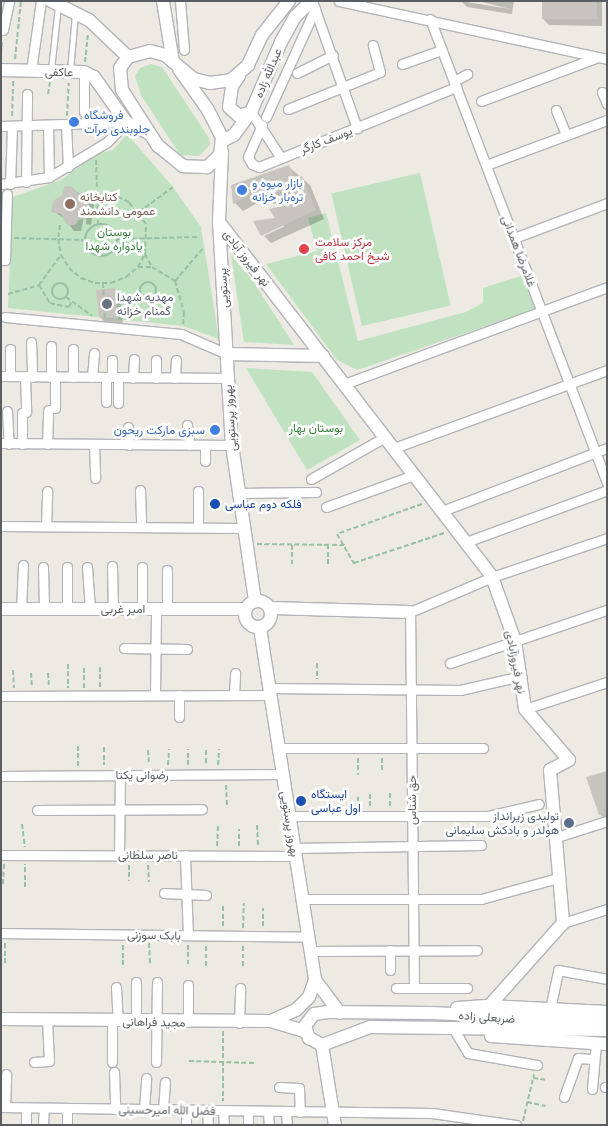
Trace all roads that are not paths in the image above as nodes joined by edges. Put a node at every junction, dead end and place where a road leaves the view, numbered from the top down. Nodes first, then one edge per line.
1 (9, 1) edge
2 (41, 1) edge
3 (163, 1) edge
4 (180, 1) edge
5 (289, 1) edge
6 (339, 1) edge
7 (54, 3) edge
8 (359, 3) edge
9 (313, 4) edge
10 (75, 13) junction
11 (430, 19) junction
12 (3, 24) edge
13 (372, 45) dead end
14 (184, 50) dead end
15 (442, 50) junction
16 (333, 55) junction
17 (128, 57) junction
18 (603, 58) edge
19 (402, 64) dead end
20 (176, 65) junction
21 (8, 70) edge
22 (31, 71) junction
23 (70, 71) junction
24 (51, 72) junction
25 (84, 72) junction
26 (297, 73) dead end
27 (240, 74) junction
28 (467, 74) dead end
29 (455, 84) junction
30 (343, 86) junction
31 (602, 92) dead end
32 (28, 94) dead end
33 (481, 101) dead end
34 (607, 104) edge
35 (288, 109) dead end
36 (556, 110) dead end
37 (84, 112) dead end
38 (251, 112) junction
39 (607, 120) edge
40 (264, 121) junction
41 (126, 122) junction
42 (27, 125) junction
43 (48, 125) junction
44 (66, 125) junction
45 (1, 126) edge
46 (12, 126) junction
47 (357, 128) junction
48 (149, 133) junction
49 (566, 135) junction
50 (222, 144) junction
51 (281, 158) junction
52 (486, 165) junction
53 (68, 167) junction
54 (49, 177) junction
55 (26, 182) junction
56 (6, 184) edge
57 (7, 194) dead end
58 (607, 203) edge
59 (4, 220) edge
60 (219, 222) junction
61 (514, 238) junction
62 (3, 260) edge
63 (607, 287) edge
64 (542, 311) junction
65 (5, 317) dead end
66 (302, 329) joint
67 (31, 342) dead end
68 (51, 346) dead end
69 (10, 349) dead end
70 (73, 349) dead end
71 (94, 353) dead end
72 (227, 354) junction
73 (322, 356) junction
74 (134, 359) dead end
75 (112, 360) dead end
76 (156, 360) dead end
77 (176, 360) dead end
78 (607, 370) edge
79 (6, 376) edge
80 (28, 376) junction
81 (53, 377) junction
82 (72, 377) junction
83 (92, 377) junction
84 (112, 377) junction
85 (133, 378) junction
86 (156, 378) junction
87 (175, 378) junction
88 (227, 378) junction
89 (570, 383) junction
90 (344, 384) junction
91 (106, 402) dead end
92 (118, 403) dead end
93 (7, 411) dead end
94 (187, 425) dead end
95 (128, 427) dead end
96 (385, 437) junction
97 (5, 443) edge
98 (22, 444) junction
99 (47, 444) junction
100 (94, 444) junction
101 (129, 445) junction
102 (189, 445) junction
103 (205, 445) junction
104 (232, 445) junction
105 (394, 448) junction
106 (607, 448) edge
107 (596, 453) junction
108 (205, 461) dead end
109 (414, 475) junction
110 (95, 478) dead end
111 (311, 479) dead end
112 (607, 483) edge
113 (140, 490) dead end
114 (607, 490) edge
115 (47, 491) dead end
116 (198, 491) dead end
117 (237, 492) junction
118 (316, 492) dead end
119 (326, 507) dead end
120 (442, 511) junction
121 (1, 526) edge
122 (46, 526) junction
123 (141, 527) junction
124 (198, 527) junction
125 (243, 528) junction
126 (607, 538) edge
127 (466, 542) junction
128 (23, 565) dead end
129 (112, 566) dead end
130 (67, 567) dead end
131 (87, 567) dead end
132 (142, 567) dead end
133 (43, 568) dead end
134 (167, 570) dead end
135 (492, 577) junction
136 (250, 605) junction
137 (270, 608) junction
138 (1, 609) edge
139 (21, 609) junction
140 (44, 609) junction
141 (67, 609) junction
142 (90, 609) junction
143 (113, 609) junction
144 (142, 609) junction
145 (162, 609) junction
146 (607, 610) edge
147 (410, 612) junction
148 (260, 628) junction
149 (515, 641) junction
150 (124, 648) dead end
151 (156, 649) junction
152 (187, 649) dead end
153 (450, 663) dead end
154 (235, 673) dead end
155 (521, 676) junction
156 (607, 682) edge
157 (411, 690) junction
158 (269, 692) junction
159 (155, 695) junction
160 (179, 695) junction
161 (234, 695) junction
162 (1, 696) edge
163 (525, 708) junction
164 (179, 717) dead end
165 (278, 748) junction
166 (483, 748) dead end
167 (412, 749) junction
168 (282, 774) junction
169 (120, 775) junction
170 (1, 776) edge
171 (539, 804) dead end
172 (202, 809) dead end
173 (37, 810) dead end
174 (120, 810) junction
175 (288, 816) junction
176 (412, 816) junction
177 (607, 821) edge
178 (554, 838) junction
179 (412, 845) junction
180 (481, 845) dead end
181 (294, 852) junction
182 (2, 855) edge
183 (124, 856) junction
184 (186, 856) junction
185 (558, 878) junction
186 (164, 893) dead end
187 (187, 894) junction
188 (206, 895) dead end
189 (302, 899) junction
190 (413, 899) junction
191 (607, 909) edge
192 (563, 923) junction
193 (3, 933) edge
194 (188, 935) junction
195 (308, 937) junction
196 (390, 950) junction
197 (413, 950) junction
198 (477, 950) dead end
199 (310, 952) junction
200 (390, 970) dead end
201 (607, 979) edge
202 (315, 980) junction
203 (136, 982) dead end
204 (157, 982) dead end
205 (188, 985) dead end
206 (116, 987) dead end
207 (240, 988) dead end
208 (396, 988) dead end
209 (414, 988) junction
210 (467, 988) dead end
211 (489, 1006) junction
212 (550, 1009) junction
213 (607, 1012) edge
214 (340, 1013) junction
215 (431, 1013) junction
216 (1, 1019) edge
217 (47, 1020) junction
218 (115, 1021) junction
219 (136, 1021) junction
220 (155, 1022) junction
221 (188, 1022) junction
222 (271, 1022) junction
223 (607, 1022) edge
224 (239, 1023) junction
225 (420, 1027) junction
226 (607, 1030) edge
227 (306, 1032) junction
228 (456, 1034) junction
229 (601, 1043) edge
230 (322, 1044) junction
231 (594, 1060) junction
232 (34, 1062) dead end
233 (112, 1062) dead end
234 (156, 1062) dead end
235 (536, 1065) road end
236 (114, 1072) dead end
237 (6, 1074) dead end
238 (146, 1078) dead end
239 (165, 1082) dead end
240 (280, 1087) dead end
241 (592, 1089) dead end
242 (564, 1097) dead end
243 (3, 1107) edge
244 (26, 1108) junction
245 (44, 1108) junction
246 (67, 1108) junction
247 (115, 1109) junction
248 (144, 1110) junction
249 (163, 1110) junction
250 (186, 1110) junction
251 (207, 1111) junction
252 (224, 1111) junction
253 (248, 1111) junction
254 (268, 1112) junction
255 (286, 1112) junction
256 (300, 1112) junction
257 (334, 1119) edge
258 (26, 1125) edge
259 (43, 1125) edge
260 (67, 1125) edge
261 (186, 1125) edge
262 (208, 1125) edge
263 (224, 1125) edge
264 (248, 1125) edge
265 (269, 1125) edge
266 (287, 1125) edge
267 (516, 1125) edge

1 - 12 street
2 - 22 street
3 - 20 street
4 - 14 street
5 - 27 street, عبدالله زاده
6 - 8 street
7 - 10 street
7 - 24 lane
8 - 11 street
9 - 16 street
9 - 38 street, عبدالله زاده
9 - 40 street
10 - 17 street
10 - 23 lane
11 - 15 street, غلامرضا همدانی
11 - 18 street
13 - 30 street
15 - 19 street
15 - 29 street, غلامرضا همدانی
16 - 26 street
16 - 30 street
17 - 20 street, عبدالله زاده
17 - 48 street
18 - 33 street
20 - 27 street, عبدالله زاده
20 - 50 street
21 - 22 street, عاکفی
22 - 24 street, عاکفی
23 - 24 street, عاکفی
23 - 25 street, عاکفی
25 - 37 street
25 - 41 street, عاکفی
27 - 38 street
28 - 29 street, یوسف کارگر
29 - 47 street, یوسف کارگر
29 - 52 street, غلامرضا همدانی
30 - 35 street
30 - 47 street
31 - 34 street
32 - 42 street
36 - 49 street
38 - 40 street
38 - 50 street, عبدالله زاده
39 - 49 street
40 - 51 street
40 - 51 street, یوسف کارگر
41 - 44 street
41 - 48 street, عاکفی
41 - 53 street
42 - 43 street
42 - 46 street
42 - 55 street
43 - 44 street
43 - 54 street
44 - 53 street
45 - 46 street
46 - 56 street
47 - 51 street, یوسف کارگر
48 - 50 street, عبدالله زاده
49 - 52 street
50 - 60 street, نهر فیروز آبادی
52 - 61 street, غلامرضا همدانی
53 - 54 street
54 - 55 street
55 - 56 street
57 - 59 street
58 - 61 street
59 - 62 street
60 - 66 street, نهر فیروز آبادی
60 - 72 street, پرستویی
61 - 64 street, غلامرضا همدانی
63 - 64 street
64 - 89 street, غلامرضا همدانی
64 - 90 street
65 - 72 street
66 - 73 street, نهر فیروزآبادی
67 - 80 street
68 - 81 street
69 - 79 street
70 - 82 street
71 - 83 street
72 - 73 street
72 - 88 street, بهروز پرستویی
73 - 90 street, نهر فیروزآبادی
74 - 85 street
75 - 84 street
76 - 86 street
77 - 87 street
78 - 89 street
79 - 80 street
80 - 81 street
80 - 98 street
81 - 82 street
81 - 99 street
82 - 83 street
83 - 84 street
84 - 85 street
84 - 91 street
84 - 92 street
85 - 86 street
86 - 87 street
87 - 88 street
88 - 104 street, بهروز پرستویی
89 - 105 street
89 - 107 street, غلامرضا همدانی
90 - 96 street, نهر فیروزآبادی
93 - 97 street
94 - 102 street
95 - 101 street
96 - 105 street, نهر فیروزآبادی
96 - 111 street
97 - 98 street
98 - 99 street
99 - 100 street
100 - 101 street
100 - 110 street
101 - 102 street
102 - 103 street
103 - 104 street
103 - 108 street
104 - 117 street, بهروز پرستویی
105 - 109 street, نهر فیروزآبادی
106 - 107 street
107 - 112 street, غلامرضا همدانی
107 - 120 street
109 - 119 street
109 - 120 street, نهر فیروزآبادی
113 - 123 street
114 - 127 street
115 - 122 street
116 - 124 street
117 - 118 street
117 - 125 street, بهروز پرستویی
120 - 127 street, نهر فیروزآبادی
121 - 122 street
122 - 123 street
123 - 124 street
124 - 125 street
125 - 136 street, بهروز پرستویی
126 - 135 street
127 - 135 street, نهر فیروزآبادی
128 - 139 street
129 - 143 street
130 - 141 street
131 - 142 street
132 - 144 street
133 - 140 street
134 - 145 street
135 - 147 street
135 - 149 street, نهر فیروزآبادی
136 - 137 street
136 - 145 street, امیر غربی
136 - 148 street
137 - 147 street
137 - 148 street
138 - 139 street, امیر غربی
139 - 140 street, امیر غربی
140 - 141 street, امیر غربی
141 - 142 street, امیر غربی
142 - 143 street, امیر غربی
143 - 144 street, امیر غربی
144 - 145 street, امیر غربی
145 - 151 street
146 - 149 street
147 - 157 street, حق شناس
148 - 158 street, بهروز پرستویی
149 - 153 street
149 - 155 street, نهر فیروزآبادی
150 - 151 street
151 - 152 street
151 - 159 street
154 - 161 street
155 - 157 street
155 - 163 street, نهر فیروزآبادی
156 - 163 street
157 - 158 street
157 - 167 street, حق شناس
158 - 161 street
158 - 165 street, بهروز پرستویی
159 - 160 street
159 - 162 street
160 - 161 street
160 - 164 street
163 - 178 street, نهر فیروزآبادی
165 - 167 street
165 - 168 street, بهروز پرستویی
166 - 167 street
167 - 176 street, حق شناس
168 - 169 street, رضوانی یکتا
168 - 175 street, بهروز پرستویی
169 - 170 street, رضوانی یکتا
169 - 174 street
171 - 176 street
172 - 174 street
173 - 174 street
174 - 183 street
175 - 176 street
175 - 181 street, بهروز پرستویی
176 - 179 street, حق شناس
177 - 178 street
178 - 185 street, نهر فیروزآبادی
179 - 180 street, ناصر سلطانی
179 - 181 street, ناصر سلطانی
179 - 190 street, حق شناس
181 - 184 street, ناصر سلطانی
181 - 189 street, بهروز پرستویی
182 - 183 street, ناصر سلطانی
183 - 184 street, ناصر سلطانی
184 - 187 street
185 - 190 street
185 - 192 street, نهر فیروزآبادی
186 - 187 street
187 - 188 street
187 - 194 street
189 - 190 street
189 - 195 street, بهروز پرستویی
190 - 197 street, حق شناس
191 - 192 street
192 - 211 street
193 - 194 street, بابک سوزنی
194 - 195 street, بابک سوزنی
195 - 199 street, بهروز پرستویی
196 - 197 street
196 - 199 street
196 - 200 street
197 - 198 street
197 - 209 street, حق شناس
199 - 202 street, بهروز پرستویی
201 - 212 street
202 - 214 street, بهروز پرستویی
202 - 222 street
203 - 219 street
204 - 220 street
205 - 221 street
206 - 218 street
207 - 224 street
208 - 209 street
209 - 210 street
211 - 212 street
211 - 215 street
212 - 213 street
214 - 215 street, ضربعلی زاده
214 - 227 street, ضربعلی زاده
215 - 223 street, ضربعلی زاده
216 - 217 street, مجید فراهانی
217 - 218 street, مجید فراهانی
217 - 232 street
218 - 219 street, مجید فراهانی
218 - 233 street
219 - 220 street, مجید فراهانی
220 - 221 street, مجید فراهانی
220 - 234 street
221 - 224 street, مجید فراهانی
222 - 224 street, مجید فراهانی
222 - 227 street, مجید فراهانی
225 - 226 street, ضربعلی زاده
225 - 228 street
225 - 230 street, ضربعلی زاده
227 - 230 street
228 - 229 street
228 - 235 street
229 - 231 street
230 - 257 street
231 - 241 street
231 - 242 street
236 - 247 street
237 - 243 street
238 - 248 street
239 - 249 street
240 - 256 street
243 - 244 street, فضل الله امیرحسینی
244 - 245 street, فضل الله امیرحسینی
244 - 258 street
245 - 246 street, فضل الله امیرحسینی
245 - 259 street
246 - 247 street, فضل الله امیرحسینی
246 - 260 street
247 - 248 street, فضل الله امیرحسینی
248 - 249 street, فضل الله امیرحسینی
249 - 250 street, فضل الله امیرحسینی
250 - 251 street, فضل الله امیرحسینی
250 - 261 street
251 - 252 street, فضل الله امیرحسینی
251 - 262 street
252 - 253 street, فضل الله امیرحسینی
252 - 263 street
253 - 254 street, فضل الله امیرحسینی
253 - 264 street
254 - 255 street, فضل الله امیرحسینی
254 - 265 street
255 - 256 street, فضل الله امیرحسینی
255 - 266 street
256 - 257 street, فضل الله امیرحسینی
257 - 267 street, فضل الله امیرحسینی

